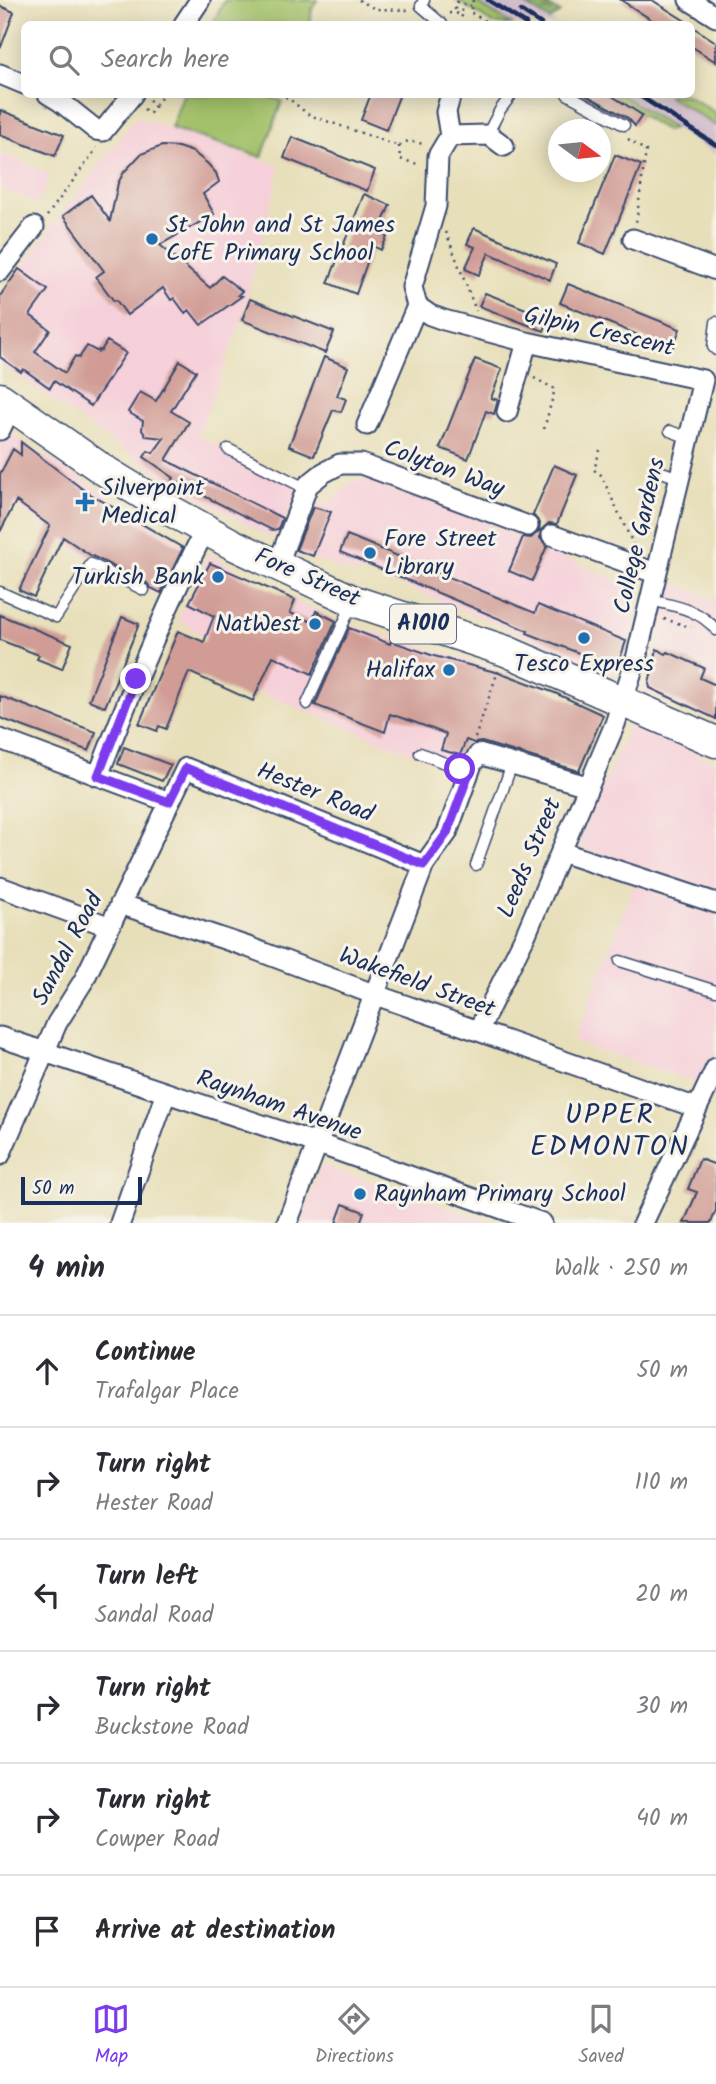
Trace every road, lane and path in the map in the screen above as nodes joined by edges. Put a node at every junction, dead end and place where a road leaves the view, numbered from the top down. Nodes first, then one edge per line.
1 (200, 0) edge
2 (359, 0) edge
3 (473, 0) edge
4 (689, 0) edge
5 (423, 3) edge
6 (471, 6) junction
7 (716, 17) edge
8 (186, 21) edge
9 (439, 21) edge
10 (461, 21) edge
11 (484, 21) edge
12 (0, 74) edge
13 (21, 83) edge
14 (54, 98) edge
15 (161, 98) edge
16 (288, 98) edge
17 (450, 98) edge
18 (509, 98) edge
19 (574, 98) edge
20 (139, 99) edge
21 (156, 104) junction
22 (624, 125) joint
23 (487, 135) junction
24 (450, 136) junction
25 (101, 138) junction
26 (399, 145) junction
27 (430, 146) dead end
28 (503, 146) dead end
29 (437, 170) junction
30 (436, 206) junction
31 (34, 227) joint
32 (633, 239) joint
33 (4, 260) edge
34 (716, 270) edge
35 (417, 306) junction
36 (716, 322) edge
37 (484, 331) junction
38 (527, 342) junction
39 (716, 350) edge
40 (519, 370) junction
41 (704, 377) joint
42 (4, 412) edge
43 (507, 412) dead end
44 (367, 425) dead end
45 (544, 429) dead end
46 (670, 431) dead end
47 (689, 438) junction
48 (228, 449) dead end
49 (600, 450) dead end
50 (656, 470) dead end
51 (679, 478) junction
52 (316, 479) junction
53 (528, 526) dead end
54 (205, 530) junction
55 (552, 535) dead end
56 (637, 552) dead end
57 (278, 565) junction
58 (655, 573) junction
59 (145, 590) dead end
60 (0, 592) edge
61 (650, 600) junction
62 (354, 601) junction
63 (716, 630) edge
64 (500, 665) dead end
65 (623, 703) junction
66 (307, 704) dead end
67 (0, 738) edge
68 (716, 742) edge
69 (420, 753) dead end
70 (512, 764) junction
71 (186, 768) joint
72 (464, 771) junction
73 (98, 776) junction
74 (587, 786) junction
75 (169, 802) junction
76 (561, 852) junction
77 (424, 865) junction
78 (476, 865) dead end
79 (0, 887) edge
80 (716, 903) edge
81 (120, 904) junction
82 (108, 926) junction
83 (620, 961) dead end
84 (716, 991) edge
85 (373, 994) junction
86 (478, 1031) junction
87 (0, 1037) edge
88 (44, 1051) junction
89 (716, 1069) edge
90 (166, 1093) junction
91 (705, 1103) edge
92 (316, 1143) junction
93 (0, 1155) edge
94 (120, 1223) edge
95 (287, 1223) edge
96 (542, 1223) edge
97 (643, 1223) edge

1 - 8 street
2 - 5 path
3 - 6 path
4 - 7 street
5 - 9 lane
6 - 10 path
6 - 11 path
12 - 13 street
14 - 25 street
15 - 21 path
16 - 26 path
17 - 24 street
18 - 23 lane
19 - 22 lane
20 - 21 path
20 - 21 path
20 - 25 street
22 - 32 path
23 - 24 street
23 - 28 street
24 - 29 street
25 - 31 path
26 - 27 path
26 - 29 path
29 - 30 street
30 - 35 street
30 - 37 path
31 - 33 street
32 - 34 street
35 - 37 street, Gilpin Crescent
35 - 44 street
36 - 39 lane
37 - 38 street, Gilpin Crescent
38 - 40 street
38 - 41 street, Gilpin Crescent
40 - 43 street
40 - 45 path
41 - 47 street, College Gardens
42 - 54 main road, Fore Street / A1010
46 - 47 lane
47 - 51 street, College Gardens
48 - 52 lane
49 - 56 path
50 - 51 lane
51 - 58 street, College Gardens
52 - 53 street, Colyton Way
52 - 57 street
54 - 57 main road, Fore Street / A1010
54 - 73 street
55 - 58 street
57 - 62 main road, Fore Street / A1010
58 - 61 street, College Gardens
59 - 60 lane
61 - 63 lane
61 - 65 street, College Gardens
62 - 65 main road, Fore Street / A1010
62 - 66 lane
64 - 72 path
65 - 68 main road, Fore Street / A1010
65 - 74 street, Leeds Street
67 - 73 street
69 - 72 lane
70 - 72 street
70 - 74 street
70 - 78 lane
71 - 75 street, Sandal Road
71 - 77 street, Hester Road
72 - 77 street
73 - 75 street
74 - 76 street, Leeds Street
75 - 81 street, Sandal Road
76 - 80 street
76 - 86 street, Leeds Street
77 - 85 street
79 - 82 street
81 - 82 street, Sandal Road
81 - 85 street, Wakefield Street
82 - 88 street, Sandal Road
83 - 84 lane
85 - 86 street, Wakefield Street
85 - 92 street
86 - 91 street, Wakefield Street
87 - 88 street, Raynham Avenue
88 - 90 street, Raynham Avenue
88 - 93 street, Sandal Road
89 - 91 street
90 - 92 street, Raynham Avenue
90 - 94 street
91 - 97 street
92 - 95 street
92 - 96 street, Raynham Avenue

